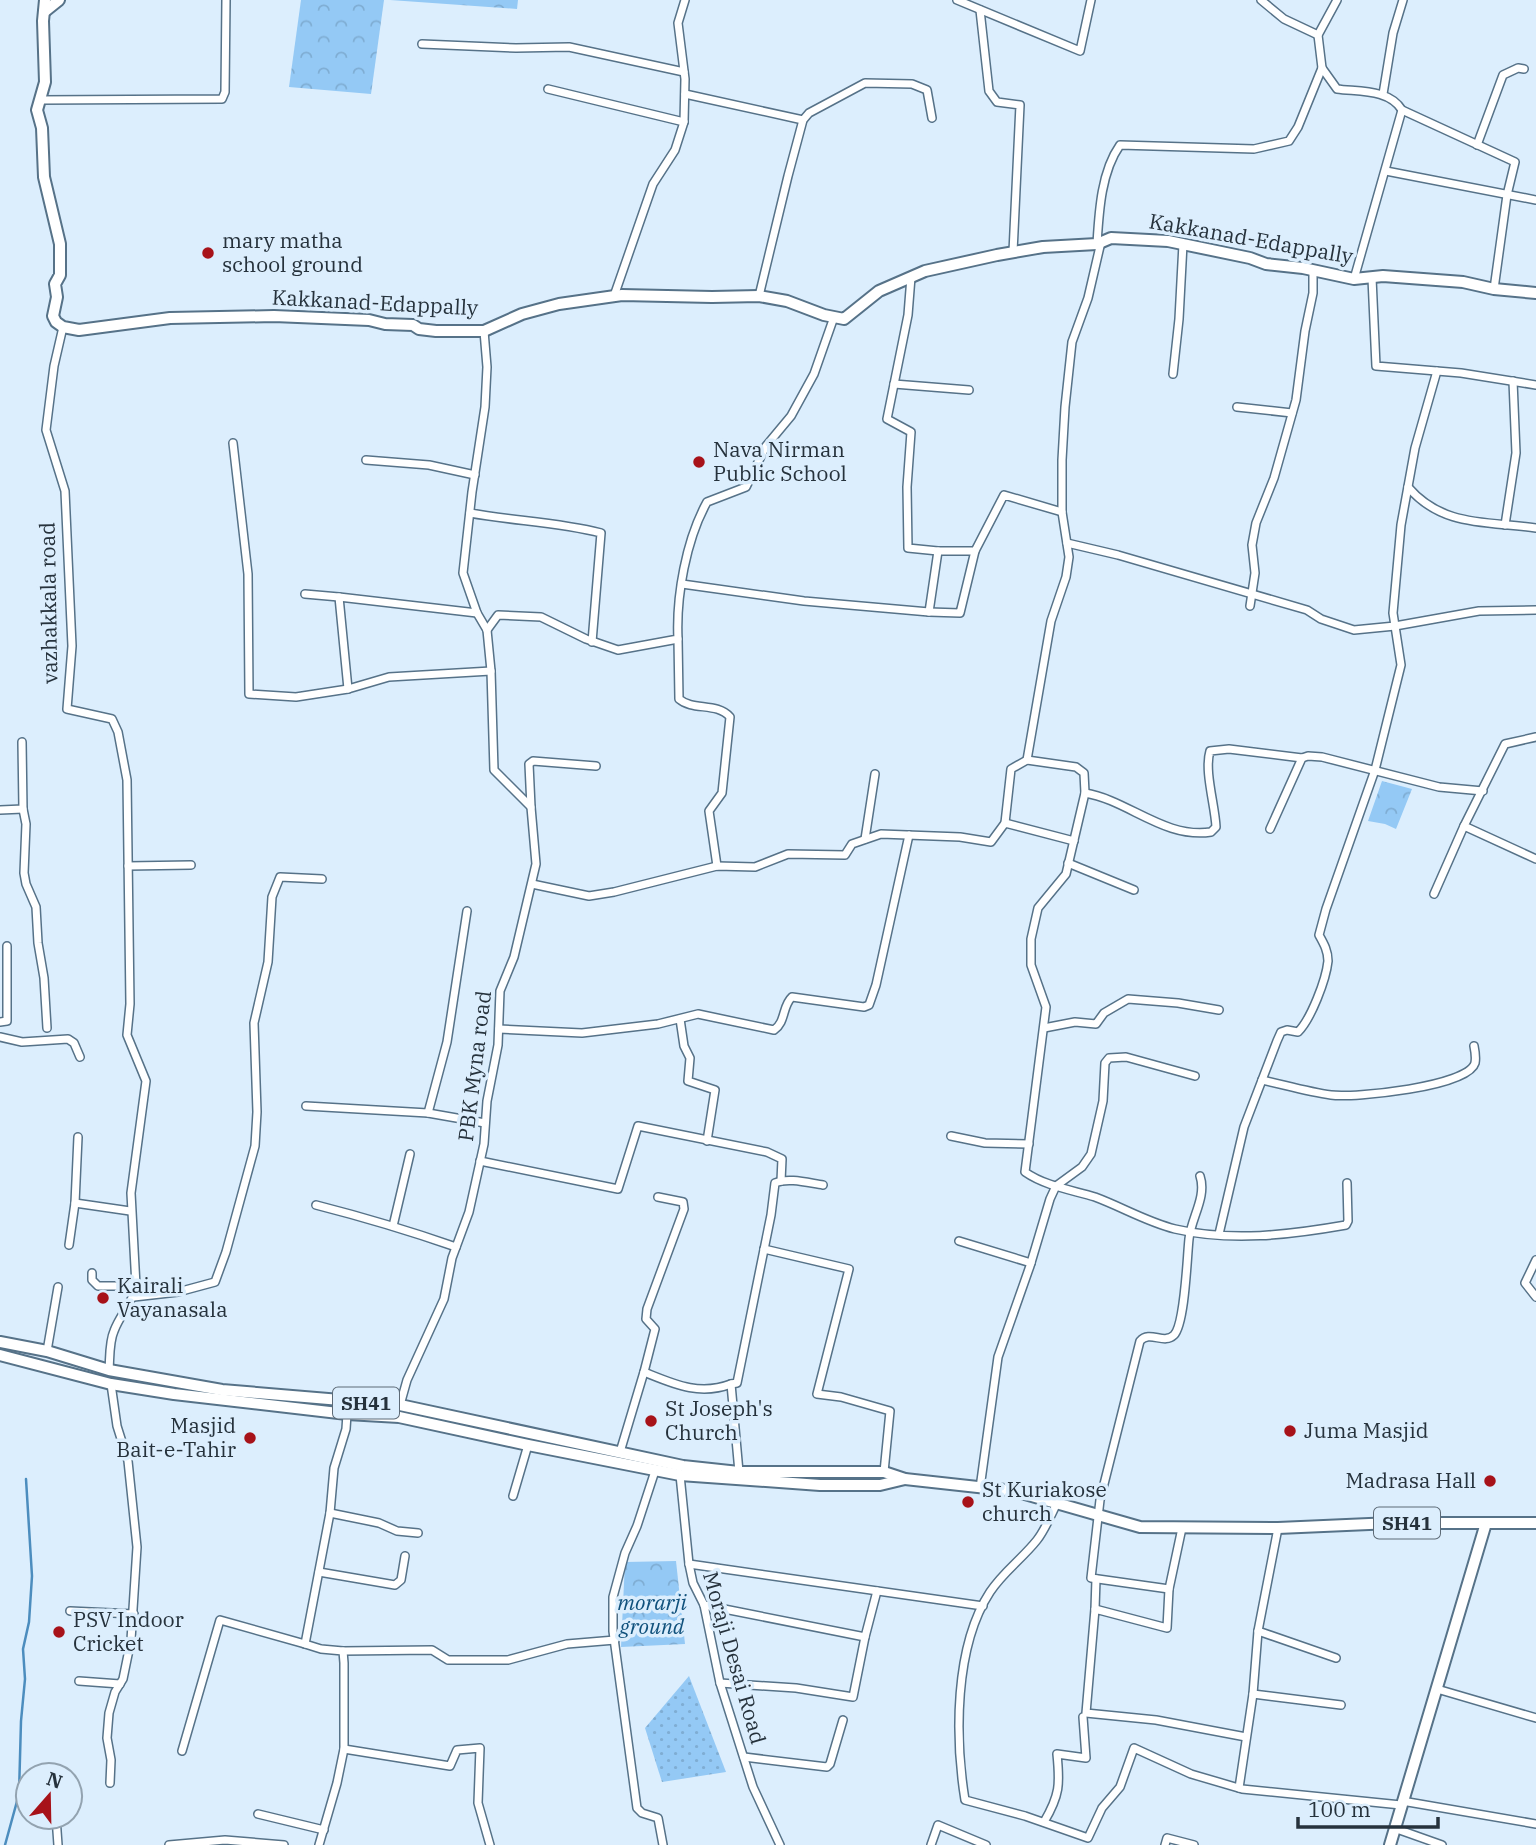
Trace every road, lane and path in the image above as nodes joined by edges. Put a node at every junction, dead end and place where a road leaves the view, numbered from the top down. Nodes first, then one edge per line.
1 (59, 0) edge
2 (226, 0) edge
3 (685, 0) edge
4 (957, 0) edge
5 (1091, 0) edge
6 (1261, 0) edge
7 (1337, 0) edge
8 (1403, 0) edge
9 (45, 6) edge
10 (980, 10) junction
11 (1318, 35) junction
12 (422, 44) dead end
13 (1322, 68) junction
14 (1524, 69) dead end
15 (684, 72) junction
16 (548, 89) dead end
17 (685, 94) junction
18 (1382, 94) junction
19 (40, 100) junction
20 (1402, 110) junction
21 (932, 118) dead end
22 (803, 120) junction
23 (684, 122) junction
24 (1478, 145) junction
25 (1386, 171) junction
26 (1507, 195) junction
27 (1536, 200) edge
28 (1099, 243) junction
29 (1183, 244) junction
30 (1013, 253) junction
31 (1313, 271) junction
32 (911, 277) junction
33 (1372, 278) junction
34 (1354, 279) junction
35 (1494, 289) junction
36 (1536, 293) edge
37 (614, 296) junction
38 (759, 296) junction
39 (834, 317) junction
40 (63, 327) junction
41 (484, 331) junction
42 (1437, 371) junction
43 (1173, 374) dead end
44 (1513, 382) junction
45 (894, 384) junction
46 (1536, 385) edge
47 (969, 390) dead end
48 (1237, 407) dead end
49 (1292, 413) junction
50 (233, 443) dead end
51 (366, 460) dead end
52 (475, 475) junction
53 (1408, 487) junction
54 (1062, 512) junction
55 (470, 513) junction
56 (1505, 525) junction
57 (1536, 528) edge
58 (1067, 543) junction
59 (939, 551) junction
60 (975, 551) junction
61 (682, 584) junction
62 (306, 594) dead end
63 (1252, 594) junction
64 (339, 597) junction
65 (1250, 606) dead end
66 (1536, 610) edge
67 (929, 612) junction
68 (477, 613) junction
69 (1395, 626) junction
70 (487, 629) junction
71 (678, 639) junction
72 (592, 642) junction
73 (491, 671) junction
74 (348, 689) junction
75 (1536, 737) edge
76 (22, 742) dead end
77 (1302, 758) junction
78 (1027, 760) junction
79 (596, 766) dead end
80 (1375, 770) junction
81 (876, 774) dead end
82 (1483, 791) junction
83 (1084, 793) junction
84 (531, 807) junction
85 (23, 809) junction
86 (0, 810) edge
87 (1005, 823) junction
88 (1464, 826) junction
89 (1270, 829) dead end
90 (909, 835) junction
91 (865, 839) junction
92 (1074, 841) junction
93 (1536, 859) edge
94 (1068, 863) junction
95 (191, 865) dead end
96 (128, 866) junction
97 (717, 866) junction
98 (322, 879) dead end
99 (532, 884) junction
100 (1134, 890) dead end
101 (1434, 894) dead end
102 (467, 911) dead end
103 (7, 946) dead end
104 (1219, 1010) dead end
105 (680, 1018) junction
106 (0, 1023) edge
107 (47, 1028) dead end
108 (1044, 1028) junction
109 (499, 1029) junction
110 (0, 1037) edge
111 (1475, 1046) dead end
112 (80, 1057) dead end
113 (1195, 1076) dead end
114 (1262, 1080) junction
115 (306, 1106) dead end
116 (428, 1113) junction
117 (485, 1122) junction
118 (951, 1136) dead end
119 (78, 1137) dead end
120 (707, 1141) junction
121 (1029, 1144) junction
122 (410, 1154) dead end
123 (480, 1161) junction
124 (1200, 1176) dead end
125 (781, 1181) junction
126 (1347, 1183) dead end
127 (823, 1185) dead end
128 (1056, 1186) junction
129 (658, 1197) dead end
130 (75, 1203) junction
131 (316, 1205) dead end
132 (130, 1211) junction
133 (393, 1226) junction
134 (1190, 1230) junction
135 (1219, 1234) junction
136 (959, 1241) dead end
137 (69, 1245) dead end
138 (456, 1247) junction
139 (764, 1249) junction
140 (1536, 1259) edge
141 (1031, 1262) junction
142 (92, 1273) dead end
143 (136, 1286) junction
144 (58, 1287) dead end
145 (134, 1297) junction
146 (1536, 1297) edge
147 (0, 1342) edge
148 (47, 1352) junction
149 (0, 1355) edge
150 (109, 1370) junction
151 (644, 1372) junction
152 (111, 1384) junction
153 (731, 1384) junction
154 (400, 1405) junction
155 (347, 1414) junction
156 (527, 1445) junction
157 (620, 1452) junction
158 (655, 1471) junction
159 (739, 1472) junction
160 (825, 1472) junction
161 (884, 1472) junction
162 (680, 1475) junction
163 (905, 1479) junction
164 (825, 1485) junction
165 (980, 1488) junction
166 (513, 1496) dead end
167 (1057, 1503) junction
168 (330, 1513) junction
169 (1099, 1514) junction
170 (1486, 1523) junction
171 (1536, 1523) edge
172 (1182, 1528) junction
173 (1278, 1528) junction
174 (418, 1533) dead end
175 (405, 1556) dead end
176 (689, 1564) junction
177 (319, 1572) junction
178 (1096, 1578) junction
179 (1169, 1590) junction
180 (877, 1591) junction
181 (704, 1605) junction
182 (983, 1606) junction
183 (1095, 1609) junction
184 (70, 1611) dead end
185 (134, 1614) junction
186 (1258, 1631) junction
187 (865, 1637) junction
188 (615, 1640) junction
189 (305, 1643) junction
190 (343, 1651) junction
191 (1336, 1658) dead end
192 (79, 1681) dead end
193 (720, 1683) junction
194 (120, 1684) junction
195 (1437, 1689) junction
196 (1253, 1694) junction
197 (1341, 1705) dead end
198 (1083, 1717) dead end
199 (1536, 1718) edge
200 (842, 1720) dead end
201 (1246, 1737) junction
202 (344, 1749) junction
203 (182, 1751) dead end
204 (744, 1757) junction
205 (110, 1783) dead end
206 (1239, 1788) junction
207 (1401, 1803) junction
208 (258, 1815) dead end
209 (1044, 1822) junction
210 (1536, 1824) edge
211 (1394, 1828) junction
212 (324, 1830) junction
213 (169, 1845) edge
214 (284, 1845) edge
215 (319, 1845) edge
216 (490, 1845) edge
217 (663, 1845) edge
218 (780, 1845) edge
219 (931, 1845) edge
220 (986, 1845) edge
221 (1165, 1845) edge
222 (1194, 1845) edge
223 (1390, 1845) edge
224 (1442, 1845) edge

1 - 9 main road
2 - 19 street
3 - 15 street
4 - 10 street
5 - 10 street
6 - 11 street
7 - 11 street
8 - 18 street
9 - 19 main road
10 - 30 street
11 - 13 street
12 - 15 street
13 - 18 street
13 - 28 street
14 - 24 street
15 - 17 street
16 - 23 street
17 - 22 street
17 - 23 street
18 - 20 street
19 - 40 main road
20 - 24 street
20 - 25 street
21 - 22 street
22 - 38 street
23 - 37 street
24 - 26 street
25 - 26 street
25 - 34 street
26 - 27 street
26 - 35 street
28 - 29 main road, Kakkanad-Edappally
28 - 30 main road, Kakkanad-Edappally
28 - 54 street
29 - 31 main road, Kakkanad-Edappally
29 - 43 street
30 - 32 main road, Kakkanad-Edappally
31 - 34 main road, Kakkanad-Edappally
31 - 49 street
32 - 39 main road, Kakkanad-Edappally
32 - 45 street
33 - 34 main road, Kakkanad-Edappally
33 - 35 main road, Kakkanad-Edappally
33 - 42 street
35 - 36 main road, Kakkanad-Edappally
37 - 38 main road, Kakkanad-Edappally
37 - 41 main road, Kakkanad-Edappally
38 - 39 main road, Kakkanad-Edappally
39 - 61 street
40 - 41 main road, Kakkanad-Edappally
40 - 96 street, vazhakkala road
41 - 52 street
42 - 44 street
42 - 53 street
44 - 46 street
44 - 56 street
45 - 47 street
45 - 59 street
48 - 49 street
49 - 63 street
50 - 74 street
51 - 52 street
52 - 55 street
53 - 56 street
53 - 69 street
54 - 58 street
54 - 60 street
55 - 68 street
55 - 72 street
56 - 57 street
58 - 63 street
58 - 78 street
59 - 60 street
59 - 67 street
60 - 67 street
61 - 67 street
61 - 71 street
62 - 64 street
63 - 65 street
63 - 69 street
64 - 68 street
64 - 74 street
66 - 69 street
68 - 70 street
69 - 80 street
70 - 72 street
70 - 73 street
71 - 72 street
71 - 97 street
73 - 74 street
73 - 84 street
75 - 82 street
76 - 85 street
77 - 80 street
77 - 83 street
77 - 89 street
78 - 83 street
78 - 87 street
79 - 84 street, PBK Myna road
80 - 82 street
80 - 114 street
81 - 91 street
82 - 88 street
83 - 92 street
84 - 99 street, PBK Myna road
85 - 86 street
85 - 107 street
87 - 90 street
87 - 92 street
88 - 93 street
88 - 101 street
90 - 91 street
90 - 105 street
91 - 97 street
92 - 94 street
94 - 100 street
94 - 108 street
95 - 96 street
96 - 132 street, vazhakkala road
97 - 99 street
98 - 145 street
99 - 109 street, PBK Myna road
102 - 116 street
103 - 106 street
104 - 108 street
105 - 109 street
105 - 120 street
108 - 121 street
109 - 117 street, PBK Myna road
110 - 112 street
111 - 114 street
113 - 128 street
114 - 135 street
115 - 116 street
116 - 117 street
117 - 123 street, PBK Myna road
118 - 121 street
119 - 130 street
120 - 123 street
120 - 125 street
121 - 128 street
122 - 133 street
123 - 138 street, PBK Myna road
124 - 134 street
125 - 127 street
125 - 139 street
126 - 135 street
128 - 134 street
128 - 141 street
129 - 151 street
130 - 132 street
130 - 137 street
131 - 133 street
132 - 143 street, vazhakkala road
133 - 138 street
134 - 135 street
134 - 169 street
136 - 141 street
138 - 154 street, PBK Myna road
139 - 153 street
139 - 161 street
140 - 146 street
141 - 165 street
142 - 143 street
143 - 145 street, vazhakkala road
144 - 148 street
145 - 150 street
147 - 148 main road, SH41
148 - 150 main road, SH41
149 - 152 main road
150 - 154 main road, SH41
151 - 153 street
151 - 157 street
152 - 155 main road
152 - 185 street
153 - 159 street
154 - 157 main road, SH41
155 - 156 main road
155 - 168 street
156 - 158 main road
156 - 166 street
157 - 159 main road
158 - 162 main road
158 - 188 street
159 - 160 main road
160 - 161 main road
160 - 164 main road
161 - 163 main road
162 - 164 main road
162 - 176 street, Moraji Desai Road
163 - 164 main road
163 - 165 main road
165 - 167 main road
167 - 169 main road
167 - 182 street
168 - 174 street
168 - 177 street
169 - 172 main road
169 - 178 street
170 - 171 main road, SH41
170 - 173 main road, SH41
170 - 195 main road
172 - 173 main road
172 - 179 street
173 - 186 street
175 - 177 street
176 - 180 street
176 - 181 street, Moraji Desai Road
177 - 189 street
178 - 179 street
178 - 183 street
179 - 183 street
180 - 182 street
180 - 187 street
181 - 187 street
181 - 193 street, Moraji Desai Road
182 - 209 street
183 - 201 street
184 - 185 street
185 - 194 street
186 - 191 street
186 - 196 street
187 - 193 street
188 - 190 street
188 - 217 street
189 - 190 street
189 - 203 street
190 - 202 street
192 - 194 street
193 - 204 street, Moraji Desai Road
194 - 205 street
195 - 199 street
195 - 207 main road
196 - 197 street
196 - 201 street
198 - 209 street
200 - 204 street
201 - 206 street
202 - 212 street
202 - 216 street
204 - 218 street, Moraji Desai Road
206 - 207 street
206 - 209 street
207 - 210 street
207 - 211 main road
208 - 212 street
211 - 223 main road
211 - 224 street
212 - 215 street
213 - 214 street
219 - 220 street
221 - 222 street

